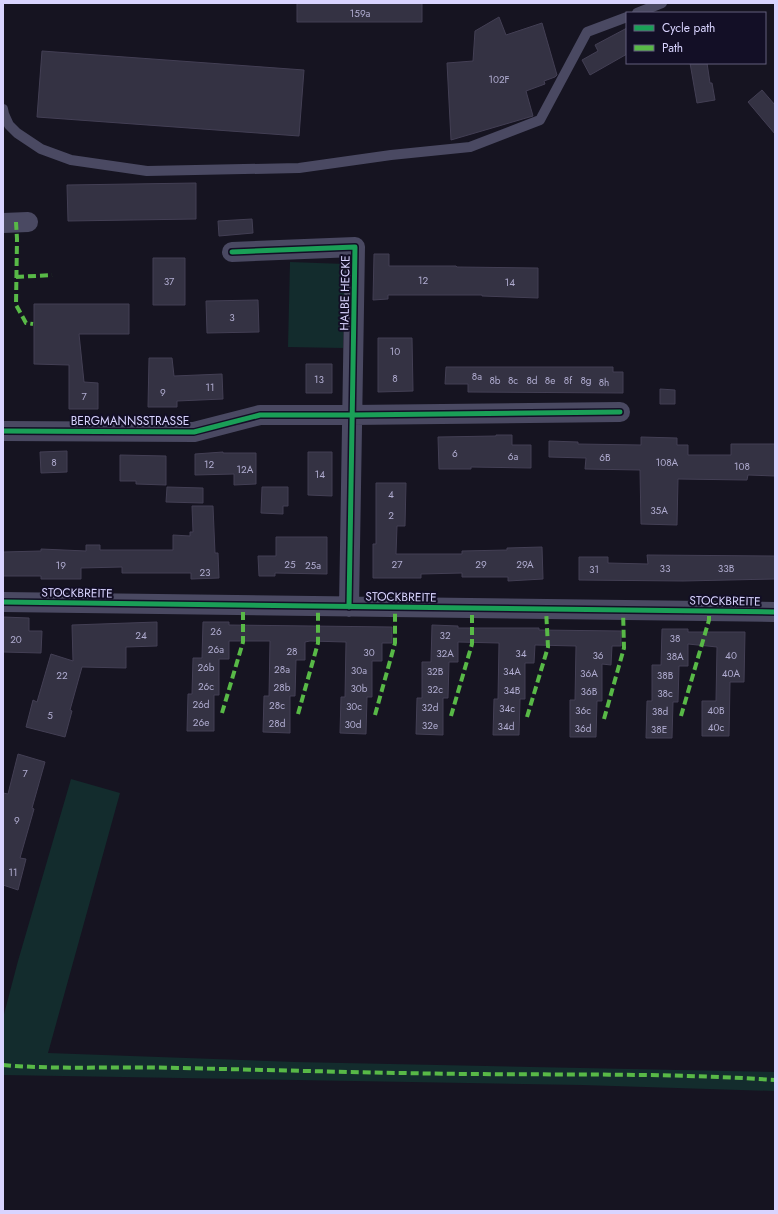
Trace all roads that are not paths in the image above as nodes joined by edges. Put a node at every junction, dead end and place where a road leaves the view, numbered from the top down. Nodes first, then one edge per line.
1 (662, 3) edge
2 (640, 12) edge
3 (626, 17) edge
4 (3, 109) edge
5 (28, 222) dead end
6 (3, 223) edge
7 (232, 252) dead end
8 (620, 412) dead end
9 (352, 415) junction
10 (3, 431) edge
11 (3, 602) edge
12 (349, 606) junction
13 (775, 612) edge

1 - 2 lane
3 - 4 lane
5 - 6 street
7 - 9 street, HALBE HECKE
8 - 9 street
9 - 10 street, BERGMANNSSTRASSE
9 - 12 street, HALBE HECKE
11 - 12 street, STOCKBREITE
12 - 13 street, STOCKBREITE

